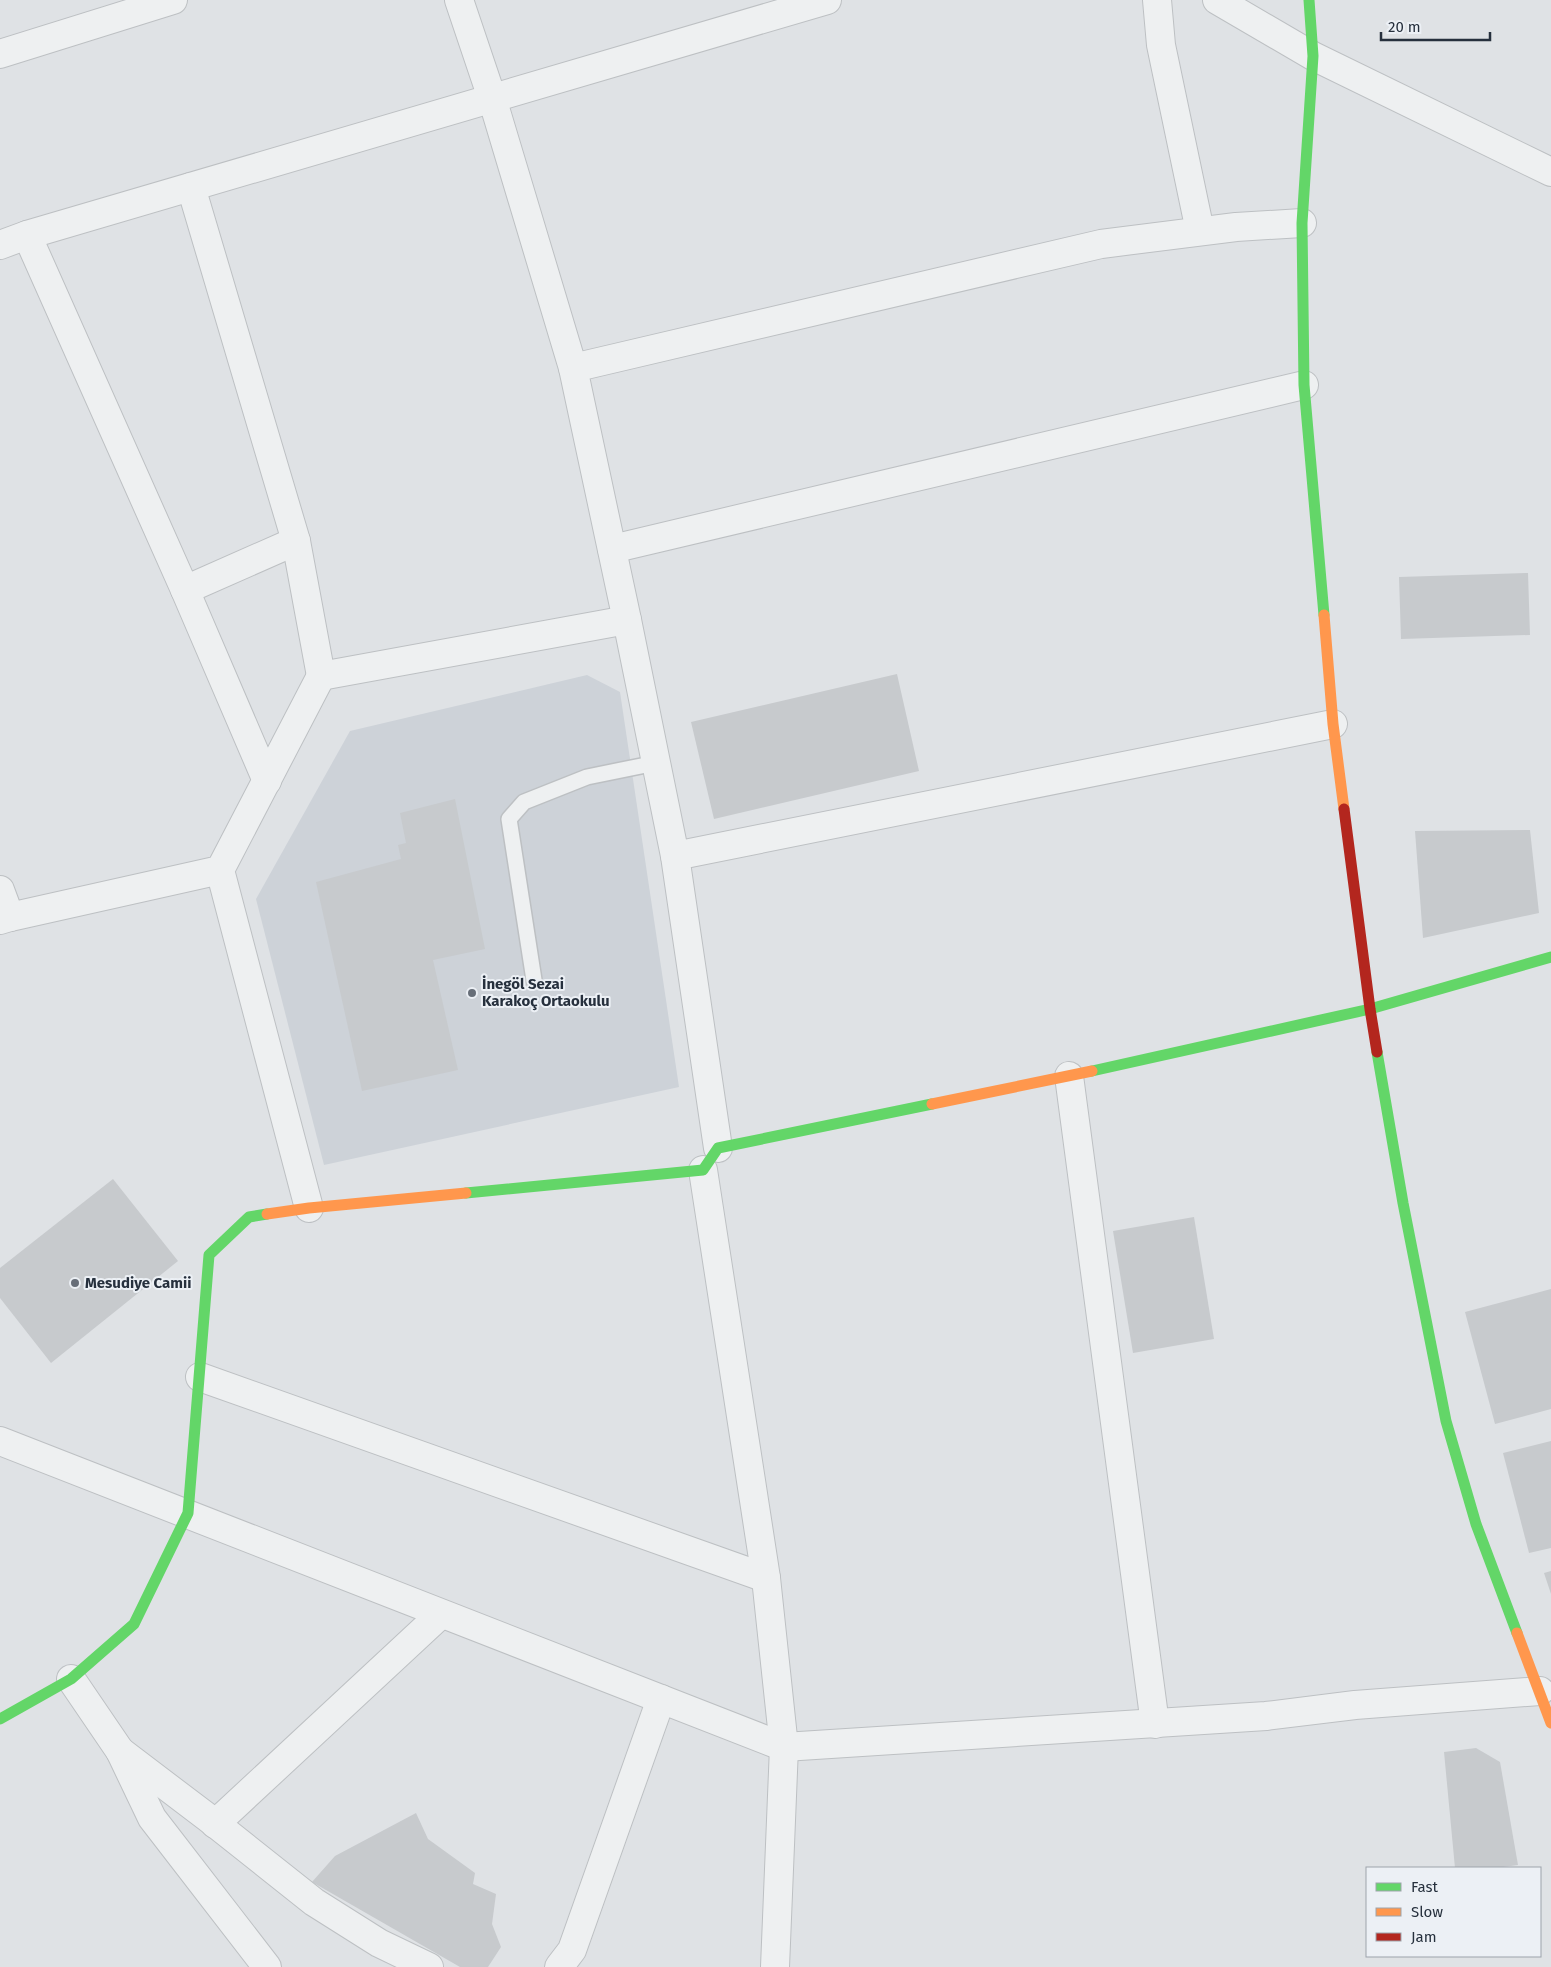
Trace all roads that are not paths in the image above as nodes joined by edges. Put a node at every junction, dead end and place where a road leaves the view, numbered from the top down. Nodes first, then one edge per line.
1 (173, 0) edge
2 (459, 0) edge
3 (827, 0) edge
4 (1157, 0) edge
5 (1217, 0) edge
6 (1309, 0) edge
7 (0, 54) edge
8 (1313, 56) junction
9 (492, 98) junction
10 (1551, 172) edge
11 (191, 187) junction
12 (1302, 223) junction
13 (1200, 231) junction
14 (27, 235) junction
15 (0, 245) edge
16 (573, 368) junction
17 (1304, 385) junction
18 (296, 541) junction
19 (612, 549) junction
20 (185, 590) junction
21 (627, 620) junction
22 (321, 676) junction
23 (1333, 724) junction
24 (656, 763) junction
25 (267, 781) junction
26 (675, 856) junction
27 (220, 870) junction
28 (0, 890) edge
29 (5, 918) edge
30 (1551, 957) edge
31 (534, 980) dead end
32 (1370, 1008) junction
33 (1069, 1076) junction
34 (718, 1148) junction
35 (703, 1170) junction
36 (308, 1208) junction
37 (200, 1377) junction
38 (0, 1441) edge
39 (188, 1513) junction
40 (766, 1578) junction
41 (441, 1614) junction
42 (71, 1679) junction
43 (1540, 1691) junction
44 (661, 1699) junction
45 (0, 1718) edge
46 (1551, 1723) edge
47 (1155, 1724) junction
48 (784, 1746) junction
49 (120, 1751) junction
50 (215, 1824) junction
51 (267, 1967) edge
52 (429, 1967) edge
53 (559, 1967) edge
54 (775, 1967) edge

1 - 7 street
2 - 9 street
3 - 9 street
4 - 13 street
5 - 8 street
6 - 8 street
8 - 10 street
8 - 12 street
9 - 11 street
9 - 16 street
11 - 14 street
11 - 18 street
12 - 13 street
12 - 17 street
13 - 16 street
14 - 15 street
14 - 20 street
16 - 19 street
17 - 19 street
17 - 23 street
18 - 20 street
18 - 22 street
19 - 21 street
20 - 25 street
21 - 22 street
21 - 24 street
22 - 25 street
23 - 26 street
23 - 32 street
24 - 26 street
24 - 31 lane
25 - 27 street
26 - 34 street
27 - 29 street
27 - 36 street
28 - 29 street
30 - 32 street
32 - 33 street
32 - 43 street
33 - 34 street
33 - 47 street
34 - 35 street
35 - 36 street
35 - 40 street
36 - 37 street
37 - 39 street
37 - 40 street
38 - 39 street
39 - 41 street
39 - 42 street
40 - 48 street
41 - 44 street
41 - 50 street
42 - 45 street
42 - 49 street
43 - 46 street
43 - 47 street
44 - 48 street
44 - 53 street
47 - 48 street
48 - 54 street
49 - 50 street
49 - 51 street
50 - 52 street

